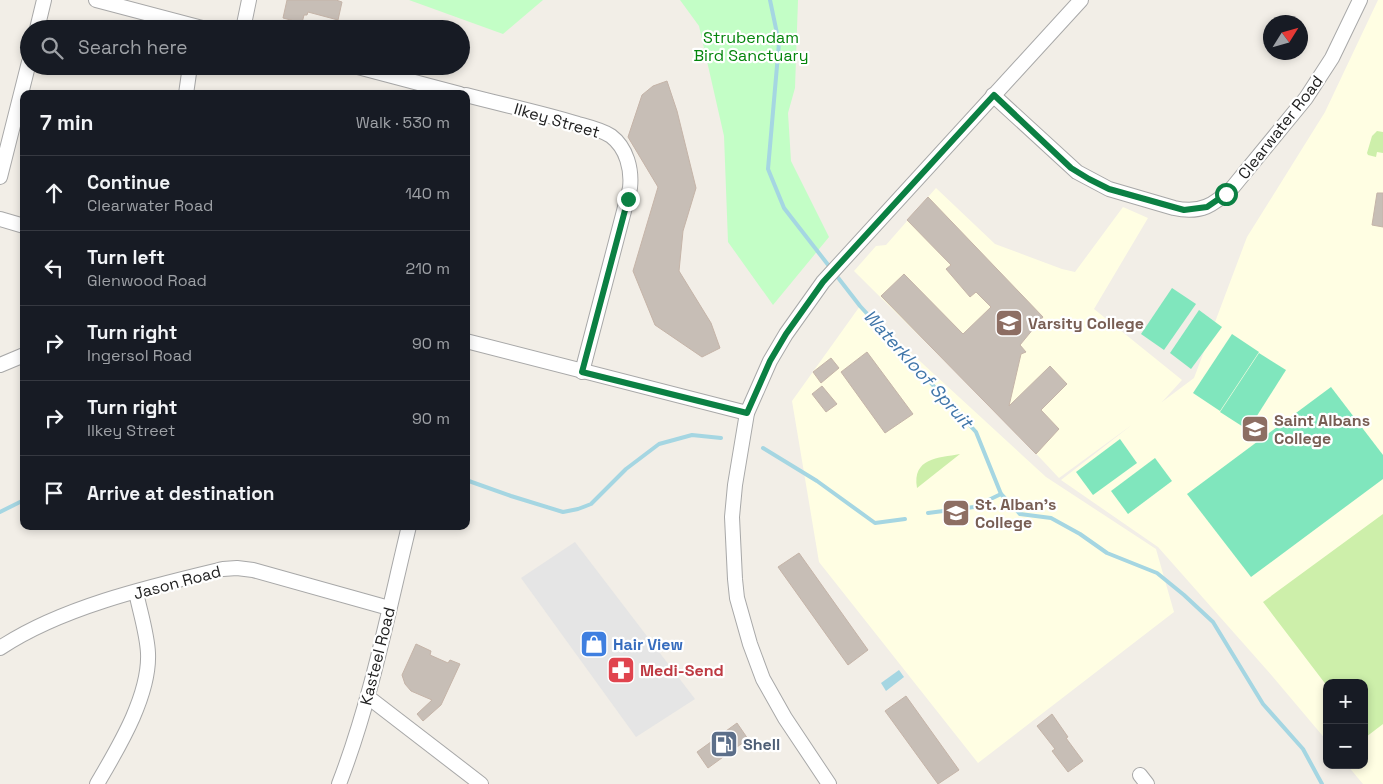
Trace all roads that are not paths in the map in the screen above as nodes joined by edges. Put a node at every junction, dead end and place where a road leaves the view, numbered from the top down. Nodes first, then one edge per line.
1 (44, 0) edge
2 (96, 0) edge
3 (249, 0) edge
4 (1081, 0) edge
5 (1360, 0) edge
6 (39, 20) edge
7 (170, 20) edge
8 (245, 20) edge
9 (26, 75) edge
10 (189, 75) edge
11 (388, 75) edge
12 (22, 90) edge
13 (187, 90) edge
14 (445, 90) edge
15 (994, 95) junction
16 (470, 96) edge
17 (20, 98) edge
18 (0, 177) edge
19 (0, 219) edge
20 (20, 225) edge
21 (470, 342) edge
22 (20, 357) edge
23 (0, 365) edge
24 (582, 372) junction
25 (747, 413) junction
26 (408, 530) edge
27 (136, 592) junction
28 (389, 608) junction
29 (0, 648) edge
30 (368, 697) junction
31 (97, 784) edge
32 (339, 784) edge
33 (481, 784) edge
34 (829, 784) edge

1 - 6 street
2 - 7 street
3 - 8 street
4 - 15 street
5 - 15 street, Clearwater Road
9 - 12 street
10 - 13 street
11 - 14 street
15 - 25 street
16 - 24 street, Ilkey Street
17 - 18 street
19 - 20 street
21 - 24 street
22 - 23 street
24 - 25 street
25 - 34 street
26 - 28 street, Kasteel Road
27 - 28 street, Jason Road
27 - 29 street, Jason Road
27 - 31 street
28 - 30 street, Kasteel Road
30 - 32 street, Kasteel Road
30 - 33 street

